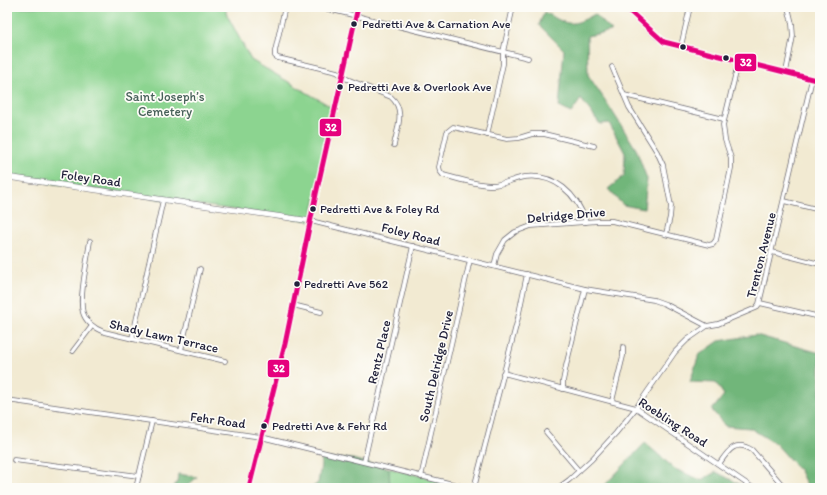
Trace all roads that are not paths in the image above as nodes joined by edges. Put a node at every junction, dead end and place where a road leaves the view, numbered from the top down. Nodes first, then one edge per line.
1 (285, 7) edge
2 (320, 7) edge
3 (358, 7) edge
4 (513, 7) edge
5 (625, 7) edge
6 (690, 7) edge
7 (788, 7) edge
8 (356, 16) junction
9 (682, 46) junction
10 (503, 52) junction
11 (528, 58) dead end
12 (739, 60) junction
13 (612, 67) dead end
14 (786, 72) junction
15 (343, 75) junction
16 (812, 79) junction
17 (820, 81) edge
18 (624, 95) junction
19 (724, 119) junction
20 (487, 135) junction
21 (394, 145) dead end
22 (594, 146) dead end
23 (7, 177) edge
24 (163, 200) junction
25 (784, 201) junction
26 (820, 210) edge
27 (311, 221) junction
28 (586, 222) junction
29 (666, 234) junction
30 (90, 241) dead end
31 (413, 246) junction
32 (772, 252) junction
33 (470, 260) junction
34 (820, 264) edge
35 (494, 266) junction
36 (200, 269) dead end
37 (527, 274) junction
38 (585, 289) junction
39 (760, 303) junction
40 (293, 305) junction
41 (321, 312) dead end
42 (820, 317) edge
43 (92, 326) junction
44 (707, 326) junction
45 (132, 339) junction
46 (622, 347) dead end
47 (181, 350) junction
48 (73, 351) dead end
49 (225, 361) dead end
50 (503, 373) junction
51 (563, 389) junction
52 (7, 400) edge
53 (612, 401) junction
54 (636, 408) junction
55 (152, 420) junction
56 (546, 432) dead end
57 (261, 437) junction
58 (14, 460) dead end
59 (364, 462) junction
60 (719, 464) junction
61 (579, 471) junction
62 (139, 476) junction
63 (421, 476) junction
64 (136, 488) edge
65 (249, 488) edge
66 (469, 488) edge
67 (474, 488) edge
68 (558, 488) edge
69 (753, 488) edge
70 (785, 488) edge

1 - 15 street
2 - 8 street
3 - 8 street
4 - 10 street
5 - 9 street
6 - 9 street
7 - 14 street
8 - 10 street
8 - 15 street
9 - 12 street
10 - 11 street
10 - 20 street
12 - 14 street
12 - 19 street
13 - 18 street
14 - 16 street
15 - 21 street
15 - 27 street
16 - 17 street
16 - 25 street, Trenton Avenue
18 - 19 street
18 - 29 street
19 - 29 street, Delridge Drive
20 - 22 street
20 - 28 street
23 - 24 street, Foley Road
24 - 27 street, Foley Road
24 - 45 street
25 - 26 street
25 - 32 street, Trenton Avenue
27 - 31 street, Foley Road
27 - 40 street
28 - 29 street, Delridge Drive
28 - 35 street, Delridge Drive
30 - 43 street, Shady Lawn Terrace
31 - 33 street, Foley Road
31 - 59 street, Rentz Place
32 - 34 street
32 - 39 street, Trenton Avenue
33 - 35 street, Foley Road
33 - 63 street, South Delridge Drive
35 - 37 street, Foley Road
36 - 47 street
37 - 38 street, Foley Road
37 - 50 street
38 - 44 street, Foley Road
38 - 51 street
39 - 42 street
39 - 44 street, Trenton Avenue
40 - 41 street
40 - 57 street
43 - 45 street, Shady Lawn Terrace
43 - 48 street
44 - 54 street, Trenton Avenue
45 - 47 street, Shady Lawn Terrace
46 - 53 street
47 - 49 street, Shady Lawn Terrace
50 - 51 street, Roebling Road
50 - 67 street
51 - 53 street, Roebling Road
52 - 55 street, Fehr Road
53 - 54 street, Roebling Road
54 - 60 street, Roebling Road
54 - 61 street, Trenton Avenue
55 - 57 street, Fehr Road
55 - 62 street
56 - 61 street
57 - 59 street, Fehr Road
57 - 65 street
58 - 62 street
59 - 63 street, Fehr Road
60 - 69 street, Roebling Road
60 - 70 street
61 - 68 street, Trenton Avenue
62 - 64 street
63 - 66 street, Fehr Road

